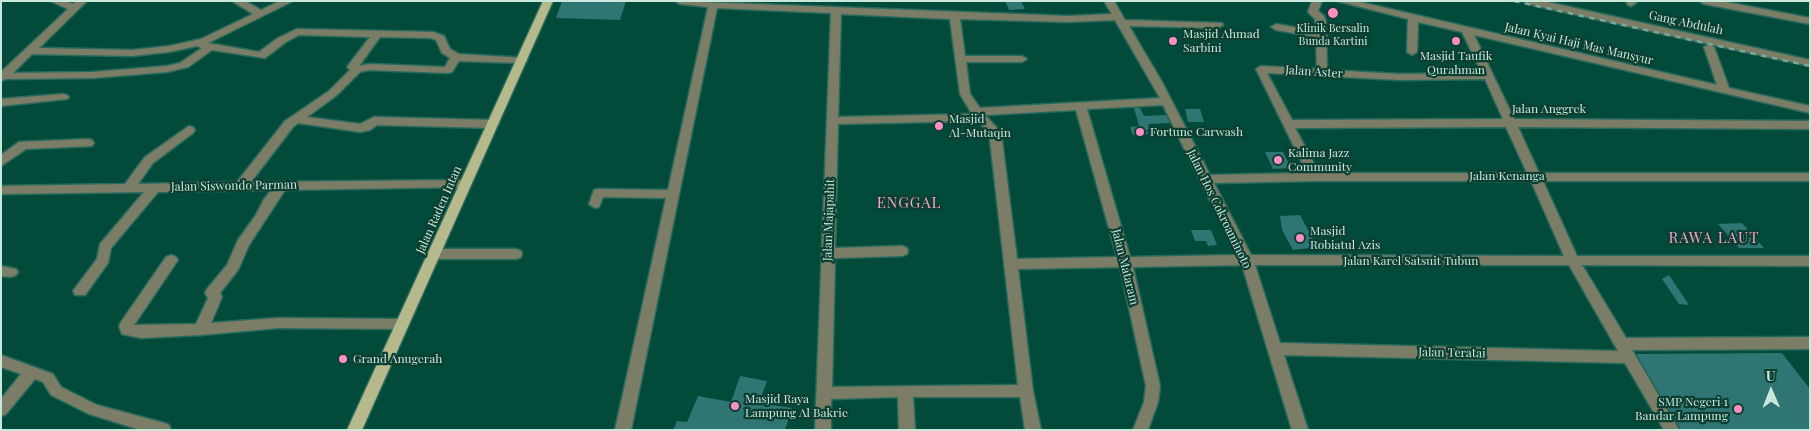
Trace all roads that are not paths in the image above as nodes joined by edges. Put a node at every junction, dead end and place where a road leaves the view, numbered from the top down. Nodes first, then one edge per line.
1 (55, 1) edge
2 (236, 1) edge
3 (288, 1) edge
4 (548, 1) edge
5 (680, 1) edge
6 (890, 1) edge
7 (1109, 1) edge
8 (1317, 1) edge
9 (1342, 1) edge
10 (1528, 1) edge
11 (1704, 1) edge
12 (783, 4) edge
13 (78, 5) edge
14 (713, 5) junction
15 (836, 10) junction
16 (886, 12) junction
17 (260, 14) junction
18 (955, 16) junction
19 (1413, 18) junction
20 (1121, 20) junction
21 (1810, 21) edge
22 (1218, 25) dead end
23 (1276, 27) dead end
24 (1466, 30) junction
25 (377, 34) junction
26 (1322, 35) junction
27 (199, 43) junction
28 (210, 47) junction
29 (1709, 47) dead end
30 (30, 51) junction
31 (1412, 52) dead end
32 (456, 57) junction
33 (960, 59) junction
34 (1022, 59) dead end
35 (522, 60) junction
36 (1810, 63) edge
37 (358, 69) junction
38 (1322, 74) junction
39 (1489, 76) junction
40 (3, 77) edge
41 (1724, 90) junction
42 (62, 97) dead end
43 (1166, 101) junction
44 (1, 103) edge
45 (1080, 106) junction
46 (1810, 110) edge
47 (980, 114) junction
48 (296, 119) junction
49 (832, 121) junction
50 (1510, 123) junction
51 (493, 124) junction
52 (1289, 124) junction
53 (1810, 125) edge
54 (189, 130) dead end
55 (88, 143) dead end
56 (1, 162) edge
57 (1534, 176) junction
58 (1315, 177) junction
59 (1810, 177) edge
60 (1205, 179) junction
61 (466, 183) junction
62 (241, 186) junction
63 (281, 186) junction
64 (129, 188) junction
65 (154, 188) junction
66 (1, 190) edge
67 (673, 194) junction
68 (595, 204) dead end
69 (902, 251) dead end
70 (828, 253) junction
71 (434, 254) junction
72 (516, 254) dead end
73 (172, 260) dead end
74 (1247, 260) junction
75 (1573, 261) junction
76 (1810, 261) edge
77 (1125, 262) junction
78 (1012, 264) junction
79 (80, 291) dead end
80 (402, 324) junction
81 (201, 330) junction
82 (1810, 342) edge
83 (1622, 344) junction
84 (1274, 349) junction
85 (1630, 357) junction
86 (1, 361) edge
87 (32, 372) junction
88 (905, 391) junction
89 (1026, 391) junction
90 (824, 393) junction
91 (1, 410) edge
92 (164, 430) edge
93 (354, 430) edge
94 (623, 430) edge
95 (823, 430) edge
96 (907, 430) edge
97 (1033, 430) edge
98 (1140, 430) edge
99 (1300, 430) edge
100 (1672, 430) edge

1 - 13 street
2 - 17 street
3 - 17 street
4 - 35 main road, Jalan Raden Intan
5 - 14 street
6 - 16 street
7 - 20 street, Jalan Hos Cokroaminoto
8 - 26 street
9 - 19 street, Jalan Kyai Haji Mas Mansyur
10 - 36 street, Gang Abdulah
11 - 21 street
12 - 14 street
12 - 15 street
13 - 30 street
14 - 67 street
15 - 16 street
15 - 49 street, Jalan Majapahit
16 - 18 street
17 - 27 street
18 - 20 street
18 - 33 street
19 - 24 street, Jalan Kyai Haji Mas Mansyur
19 - 31 street
20 - 22 street
20 - 43 street, Jalan Hos Cokroaminoto
23 - 26 street
24 - 39 street
24 - 41 street, Jalan Kyai Haji Mas Mansyur
25 - 28 street
25 - 32 street
25 - 37 street
26 - 38 street
27 - 28 street
27 - 30 street
28 - 40 street
29 - 41 street
30 - 40 street
32 - 35 street
32 - 37 street
33 - 34 street
33 - 47 street
35 - 51 main road, Jalan Raden Intan
37 - 48 street
38 - 39 street, Jalan Aster
38 - 52 street, Jalan Aster
39 - 50 street
41 - 46 street, Jalan Kyai Haji Mas Mansyur
42 - 44 street
43 - 45 street
43 - 60 street, Jalan Hos Cokroaminoto
45 - 47 street
45 - 77 street, Jalan Mataram
47 - 49 street
47 - 78 street
48 - 51 street
48 - 62 street
49 - 70 street, Jalan Majapahit
50 - 52 street, Jalan Anggrek
50 - 53 street, Jalan Anggrek
50 - 57 street
51 - 61 main road, Jalan Raden Intan
52 - 58 street, Jalan Aster
54 - 64 street
55 - 56 street
57 - 58 street, Jalan Kenanga
57 - 59 street, Jalan Kenanga
57 - 75 street
58 - 60 street, Jalan Kenanga
60 - 74 street, Jalan Hos Cokroaminoto
61 - 63 street, Jalan Siswondo Parman
61 - 71 main road, Jalan Raden Intan
62 - 63 street, Jalan Siswondo Parman
62 - 65 street, Jalan Siswondo Parman
63 - 81 street
64 - 65 street, Jalan Siswondo Parman
64 - 66 street, Jalan Siswondo Parman
65 - 79 street
67 - 68 street
67 - 94 street
69 - 70 street
70 - 90 street, Jalan Majapahit
71 - 72 street
71 - 80 main road, Jalan Raden Intan
73 - 81 street
74 - 75 street, Jalan Karel Satsuit Tubun
74 - 77 street, Jalan Karel Satsuit Tubun
74 - 84 street, Jalan Hos Cokroaminoto
75 - 76 street, Jalan Karel Satsuit Tubun
75 - 83 street
77 - 78 street, Jalan Karel Satsuit Tubun
77 - 98 street, Jalan Mataram
78 - 89 street
80 - 81 street
80 - 93 main road, Jalan Raden Intan
82 - 83 street
83 - 85 street
84 - 85 street, Jalan Teratai
84 - 99 street, Jalan Hos Cokroaminoto
85 - 100 street
86 - 87 street
87 - 91 street
87 - 92 street
88 - 89 street
88 - 90 street
88 - 96 street
89 - 97 street
90 - 95 street, Jalan Majapahit

